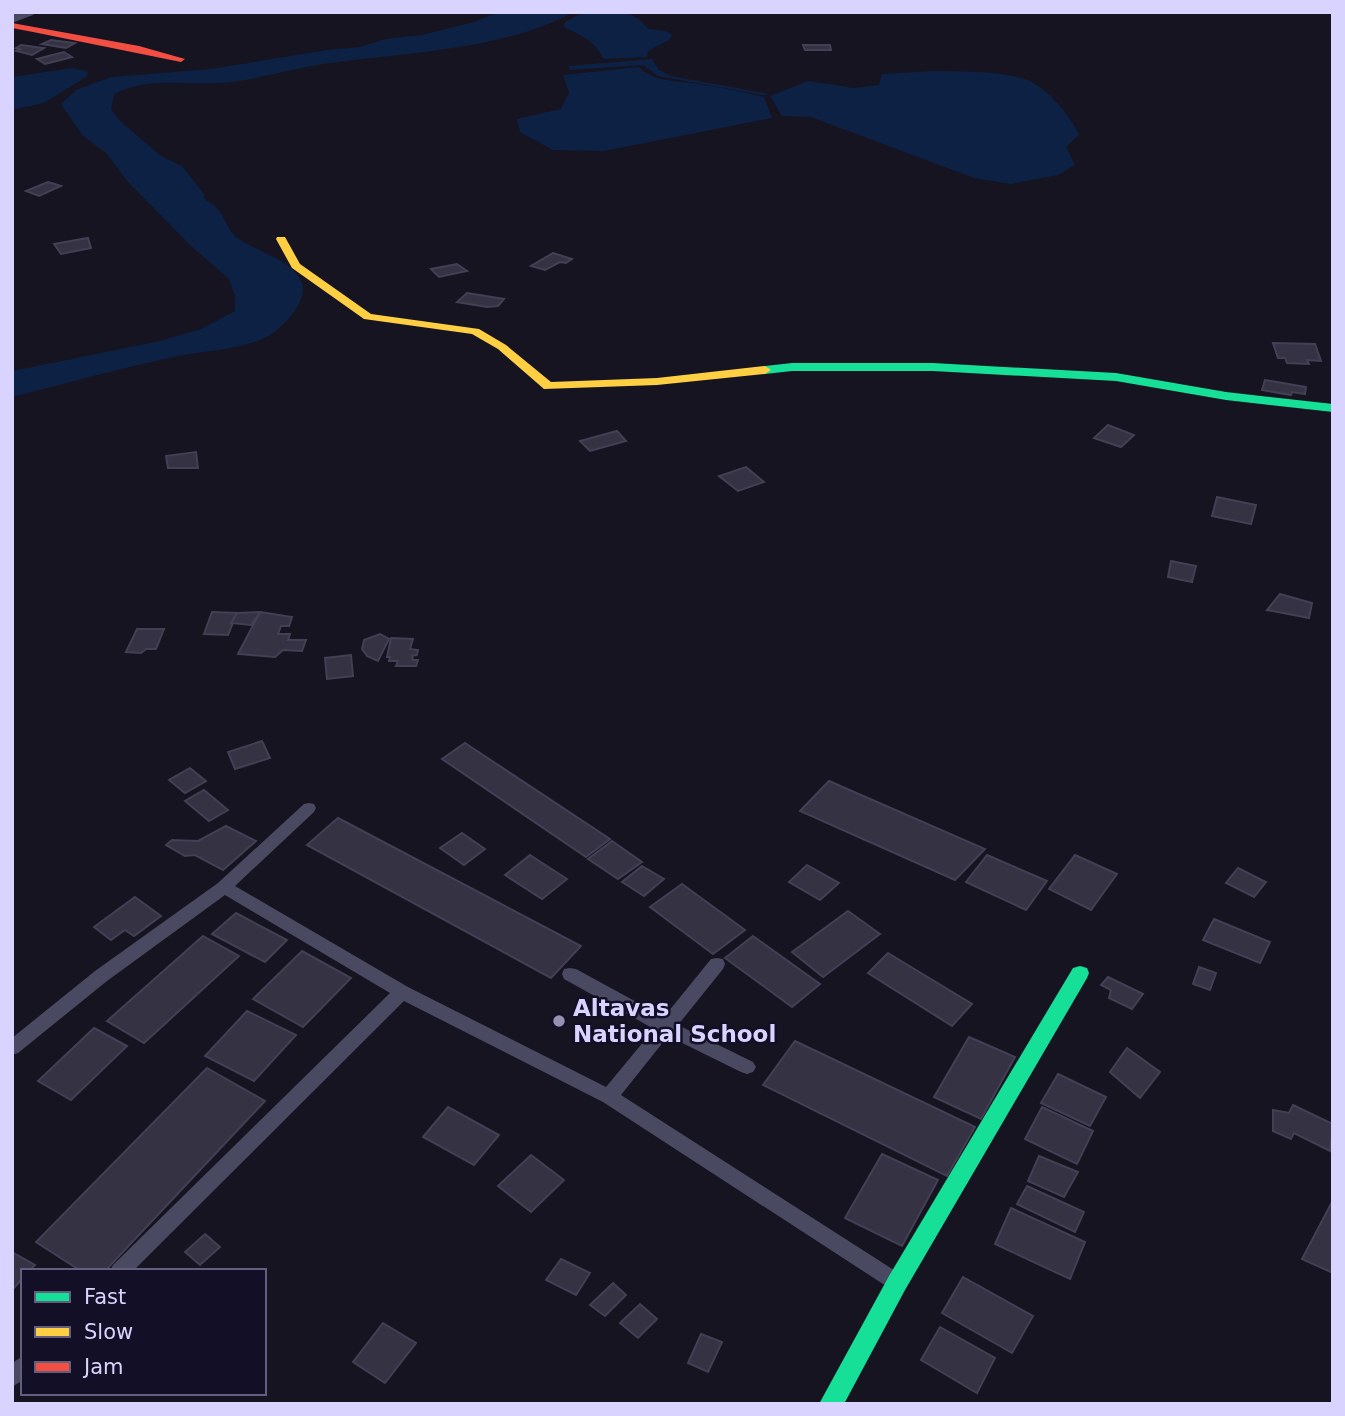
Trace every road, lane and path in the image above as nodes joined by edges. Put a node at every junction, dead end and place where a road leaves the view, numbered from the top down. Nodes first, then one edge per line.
1 (28, 12) edge
2 (12, 18) edge
3 (12, 25) edge
4 (181, 59) dead end
5 (281, 239) dead end
6 (1333, 408) edge
7 (309, 808) dead end
8 (225, 887) junction
9 (717, 964) dead end
10 (1080, 972) dead end
11 (570, 974) dead end
12 (402, 992) junction
13 (666, 1027) junction
14 (12, 1048) edge
15 (747, 1067) dead end
16 (609, 1097) junction
17 (122, 1269) edge
18 (897, 1283) junction
19 (831, 1404) edge

1 - 2 street
3 - 4 street
5 - 6 street
7 - 8 lane
8 - 12 lane
8 - 14 lane
9 - 13 lane
10 - 18 street
11 - 13 lane
12 - 16 lane
12 - 17 lane
13 - 15 lane
13 - 16 lane
16 - 18 lane
18 - 19 street

